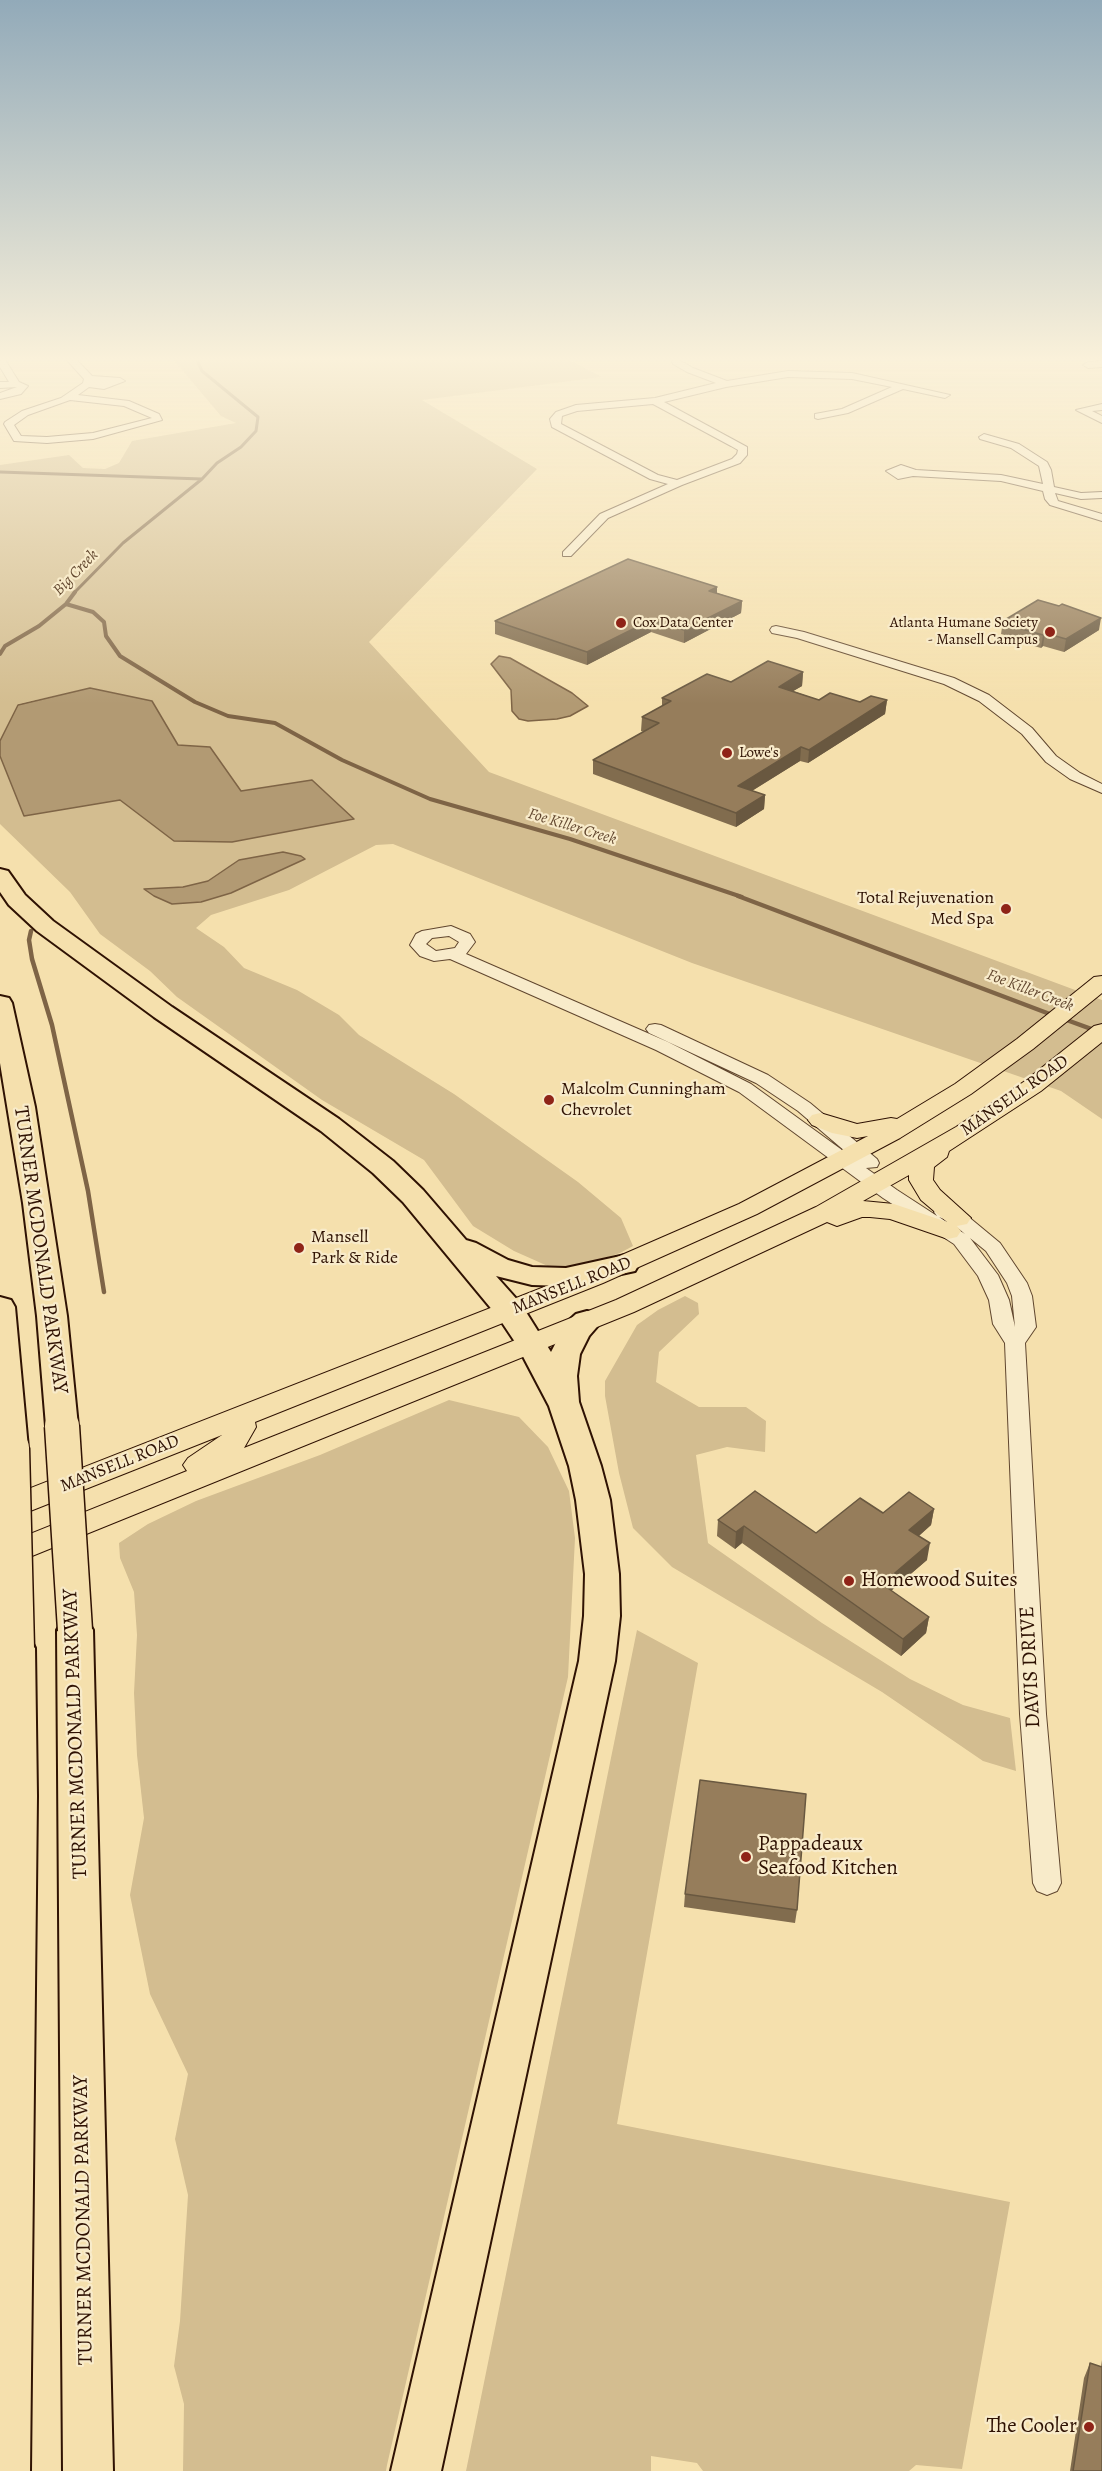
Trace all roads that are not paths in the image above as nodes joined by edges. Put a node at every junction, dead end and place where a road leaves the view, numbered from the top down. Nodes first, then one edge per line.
1 (647, 473) edge
2 (704, 473) edge
3 (919, 473) edge
4 (1046, 473) edge
5 (678, 483) junction
6 (1048, 488) junction
7 (1101, 503) edge
8 (1102, 518) edge
9 (567, 554) dead end
10 (776, 630) dead end
11 (1102, 789) edge
12 (0, 876) edge
13 (1100, 984) edge
14 (0, 1003) edge
15 (1102, 1031) edge
16 (928, 1111) junction
17 (820, 1120) junction
18 (964, 1132) junction
19 (851, 1155) junction
20 (882, 1180) junction
21 (953, 1224) junction
22 (451, 1241) junction
23 (747, 1251) junction
24 (625, 1264) junction
25 (1009, 1270) junction
26 (988, 1275) junction
27 (0, 1307) edge
28 (510, 1311) junction
29 (587, 1321) junction
30 (531, 1343) junction
31 (1016, 1343) junction
32 (565, 1407) junction
33 (240, 1417) junction
34 (134, 1504) junction
35 (0, 1512) edge
36 (0, 1558) edge
37 (1047, 1884) dead end
38 (5, 2471) edge
39 (88, 2471) edge
40 (416, 2471) edge

1 - 5 street
2 - 5 street
3 - 6 street
4 - 6 street
5 - 9 street
6 - 7 street
6 - 8 street
10 - 11 street
12 - 22 highway
13 - 16 main road, MANSELL ROAD
14 - 39 highway, TURNER MCDONALD PARKWAY, bridge
15 - 18 main road, MANSELL ROAD
16 - 17 main road
16 - 19 main road, MANSELL ROAD
17 - 19 street
17 - 19 street
18 - 20 main road, MANSELL ROAD
18 - 21 main road
19 - 20 street, DAVIS DRIVE
19 - 24 main road, MANSELL ROAD
20 - 21 street, DAVIS DRIVE
20 - 23 main road, MANSELL ROAD
21 - 23 main road
21 - 25 street, DAVIS DRIVE
21 - 26 street, DAVIS DRIVE
22 - 24 highway
22 - 28 highway
23 - 29 main road, MANSELL ROAD
24 - 28 main road, MANSELL ROAD
25 - 26 street
25 - 31 street, DAVIS DRIVE
26 - 31 street, DAVIS DRIVE
27 - 38 highway, bridge
28 - 30 highway
28 - 33 main road, MANSELL ROAD
29 - 30 main road, MANSELL ROAD
29 - 32 highway
30 - 32 highway
30 - 34 main road, MANSELL ROAD
31 - 37 street, DAVIS DRIVE
32 - 40 highway
33 - 34 main road
33 - 35 main road, MANSELL ROAD
34 - 36 main road, MANSELL ROAD

